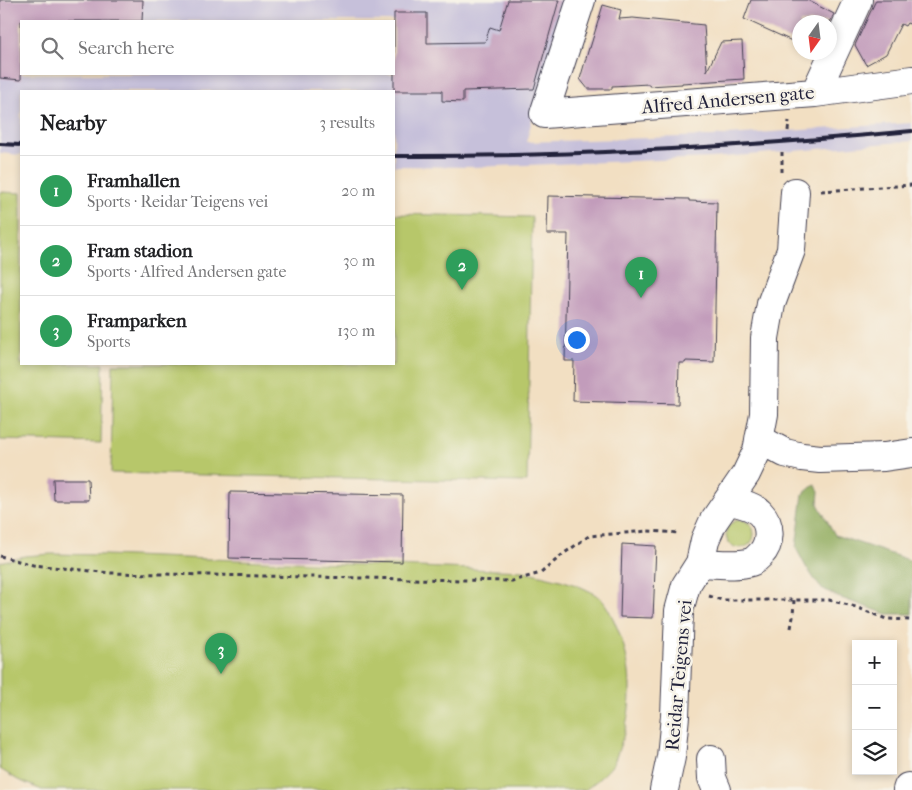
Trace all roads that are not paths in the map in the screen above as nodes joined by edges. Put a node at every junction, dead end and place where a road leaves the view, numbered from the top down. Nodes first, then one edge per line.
1 (581, 0) edge
2 (858, 0) edge
3 (912, 80) edge
4 (815, 93) junction
5 (795, 192) road end
6 (760, 439) junction
7 (912, 453) edge
8 (728, 500) junction
9 (700, 563) junction
10 (711, 759) dead end
11 (664, 790) edge
12 (717, 790) edge

1 - 4 street, Alfred Andersen gate
2 - 4 street
3 - 4 street, Alfred Andersen gate
5 - 6 street, Reidar Teigens vei
6 - 7 street
6 - 8 street, Reidar Teigens vei
8 - 9 street, Reidar Teigens vei
8 - 9 street
9 - 11 street, Reidar Teigens vei
10 - 12 street

